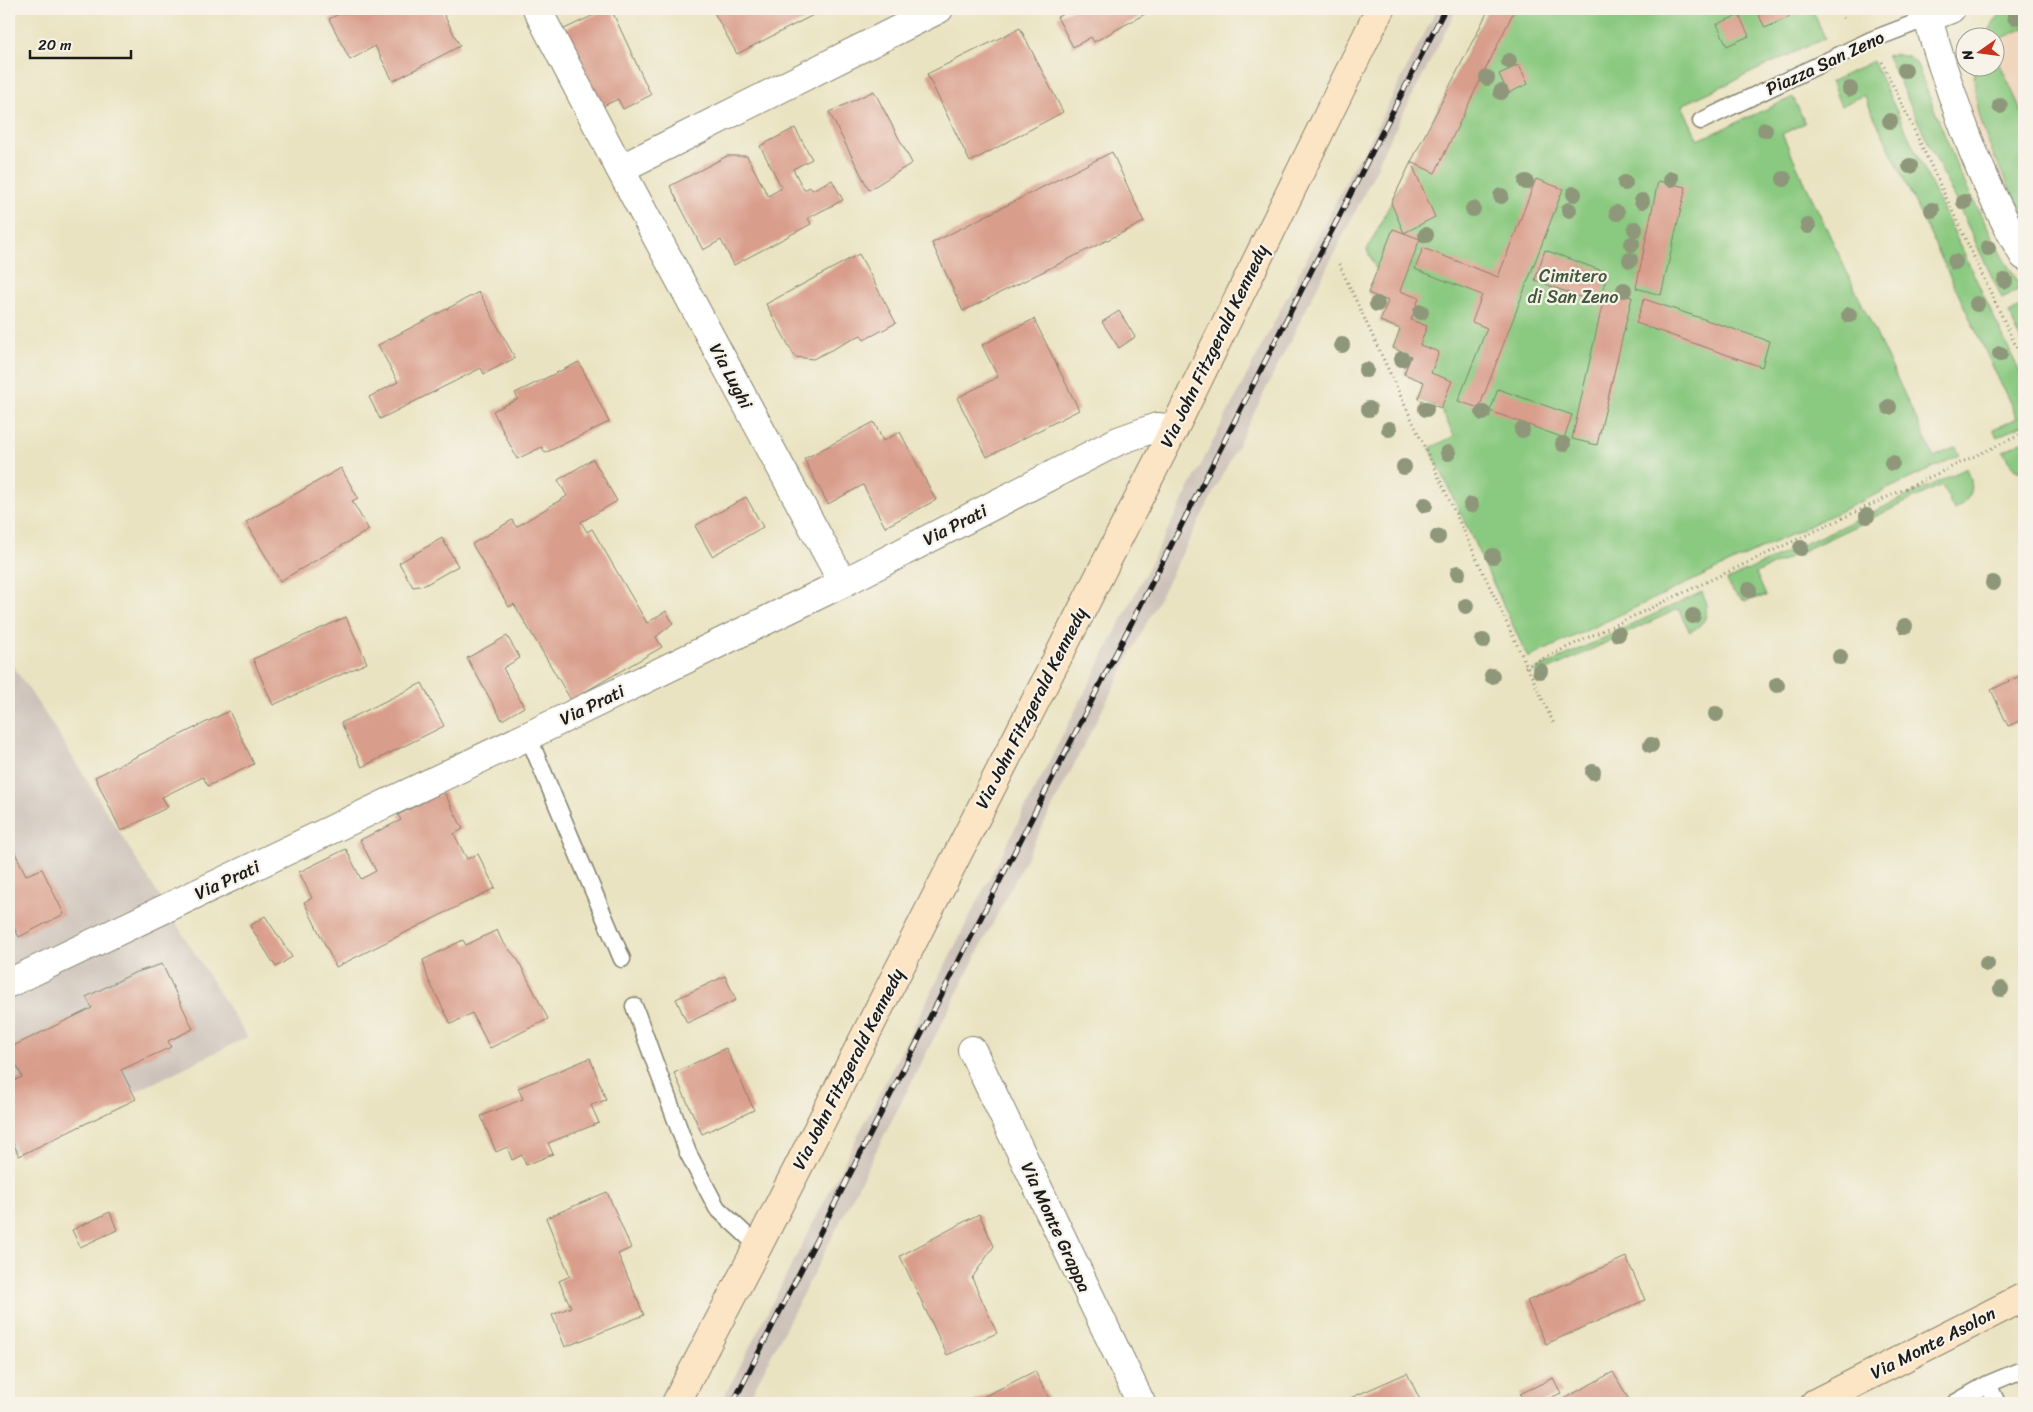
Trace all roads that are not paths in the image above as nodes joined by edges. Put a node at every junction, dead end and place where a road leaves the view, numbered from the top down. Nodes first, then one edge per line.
1 (537, 9) edge
2 (939, 9) edge
3 (1380, 9) edge
4 (1935, 12) edge
5 (1701, 121) dead end
6 (620, 169) junction
7 (2024, 256) edge
8 (1174, 429) junction
9 (842, 583) junction
10 (528, 736) junction
11 (622, 960) dead end
12 (9, 983) edge
13 (634, 1006) dead end
14 (972, 1050) dead end
15 (758, 1246) junction
16 (2024, 1297) edge
17 (2024, 1369) edge
18 (1988, 1384) junction
19 (676, 1403) edge
20 (1141, 1403) edge
21 (1815, 1403) edge
22 (1955, 1403) edge
23 (1997, 1403) edge

1 - 6 street, Via Lughi
2 - 6 street
3 - 8 main road, Via John Fitzgerald Kennedy
4 - 5 lane, Piazza San Zeno
4 - 7 street
6 - 9 street, Via Lughi
8 - 9 street, Via Prati
8 - 15 main road, Via John Fitzgerald Kennedy
9 - 10 street, Via Prati
10 - 11 lane
10 - 12 street, Via Prati
13 - 15 lane
14 - 20 street, Via Monte Grappa
15 - 19 main road, Via John Fitzgerald Kennedy
16 - 21 main road, Via Monte Asolon
17 - 18 lane
18 - 22 lane
18 - 23 lane

